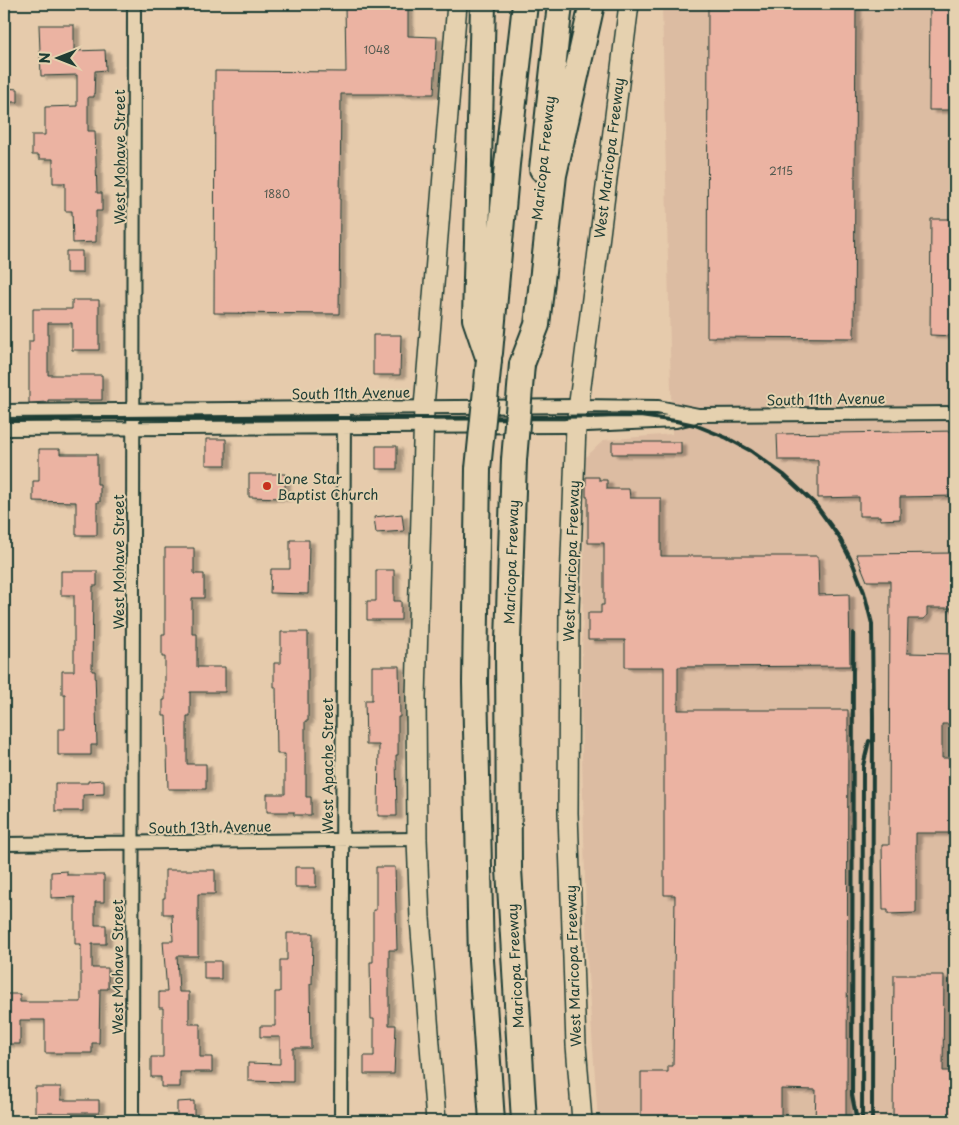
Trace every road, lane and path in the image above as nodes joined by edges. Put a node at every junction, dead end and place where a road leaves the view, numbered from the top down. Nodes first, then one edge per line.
1 (134, 4) edge
2 (456, 4) edge
3 (483, 4) edge
4 (525, 4) edge
5 (560, 4) edge
6 (592, 4) edge
7 (629, 4) edge
8 (489, 360) junction
9 (522, 364) junction
10 (577, 406) junction
11 (344, 408) junction
12 (424, 408) junction
13 (4, 411) edge
14 (133, 411) junction
15 (955, 413) edge
16 (698, 415) junction
17 (424, 426) junction
18 (576, 426) junction
19 (133, 427) junction
20 (344, 427) junction
21 (4, 429) edge
22 (417, 839) junction
23 (342, 841) junction
24 (133, 843) junction
25 (4, 844) edge
26 (132, 1121) edge
27 (341, 1121) edge
28 (436, 1121) edge
29 (492, 1121) edge
30 (524, 1121) edge
31 (582, 1121) edge

1 - 14 street, West Mohave Street
2 - 12 main road
3 - 8 highway
4 - 8 highway
5 - 9 highway, Maricopa Freeway
6 - 9 highway
7 - 10 main road, West Maricopa Freeway
8 - 29 highway, bridge
9 - 30 highway, Maricopa Freeway, bridge
10 - 12 street, South 11th Avenue
10 - 16 street, South 11th Avenue
10 - 18 main road, West Maricopa Freeway
11 - 12 street, South 11th Avenue
11 - 14 street, South 11th Avenue
11 - 20 street, West Apache Street
12 - 17 main road
13 - 14 street, South 11th Avenue
14 - 19 street, West Mohave Street
15 - 16 street, South 11th Avenue
16 - 18 street, South 11th Avenue
17 - 18 street, South 11th Avenue
17 - 20 street, South 11th Avenue
17 - 22 main road
18 - 31 main road, West Maricopa Freeway
19 - 20 street, South 11th Avenue
19 - 21 street, South 11th Avenue
19 - 24 street, West Mohave Street
20 - 23 street, West Apache Street
22 - 23 street, South 13th Avenue
22 - 28 main road
23 - 24 street, South 13th Avenue
23 - 27 street, West Apache Street
24 - 25 street, South 13th Avenue
24 - 26 street, West Mohave Street

